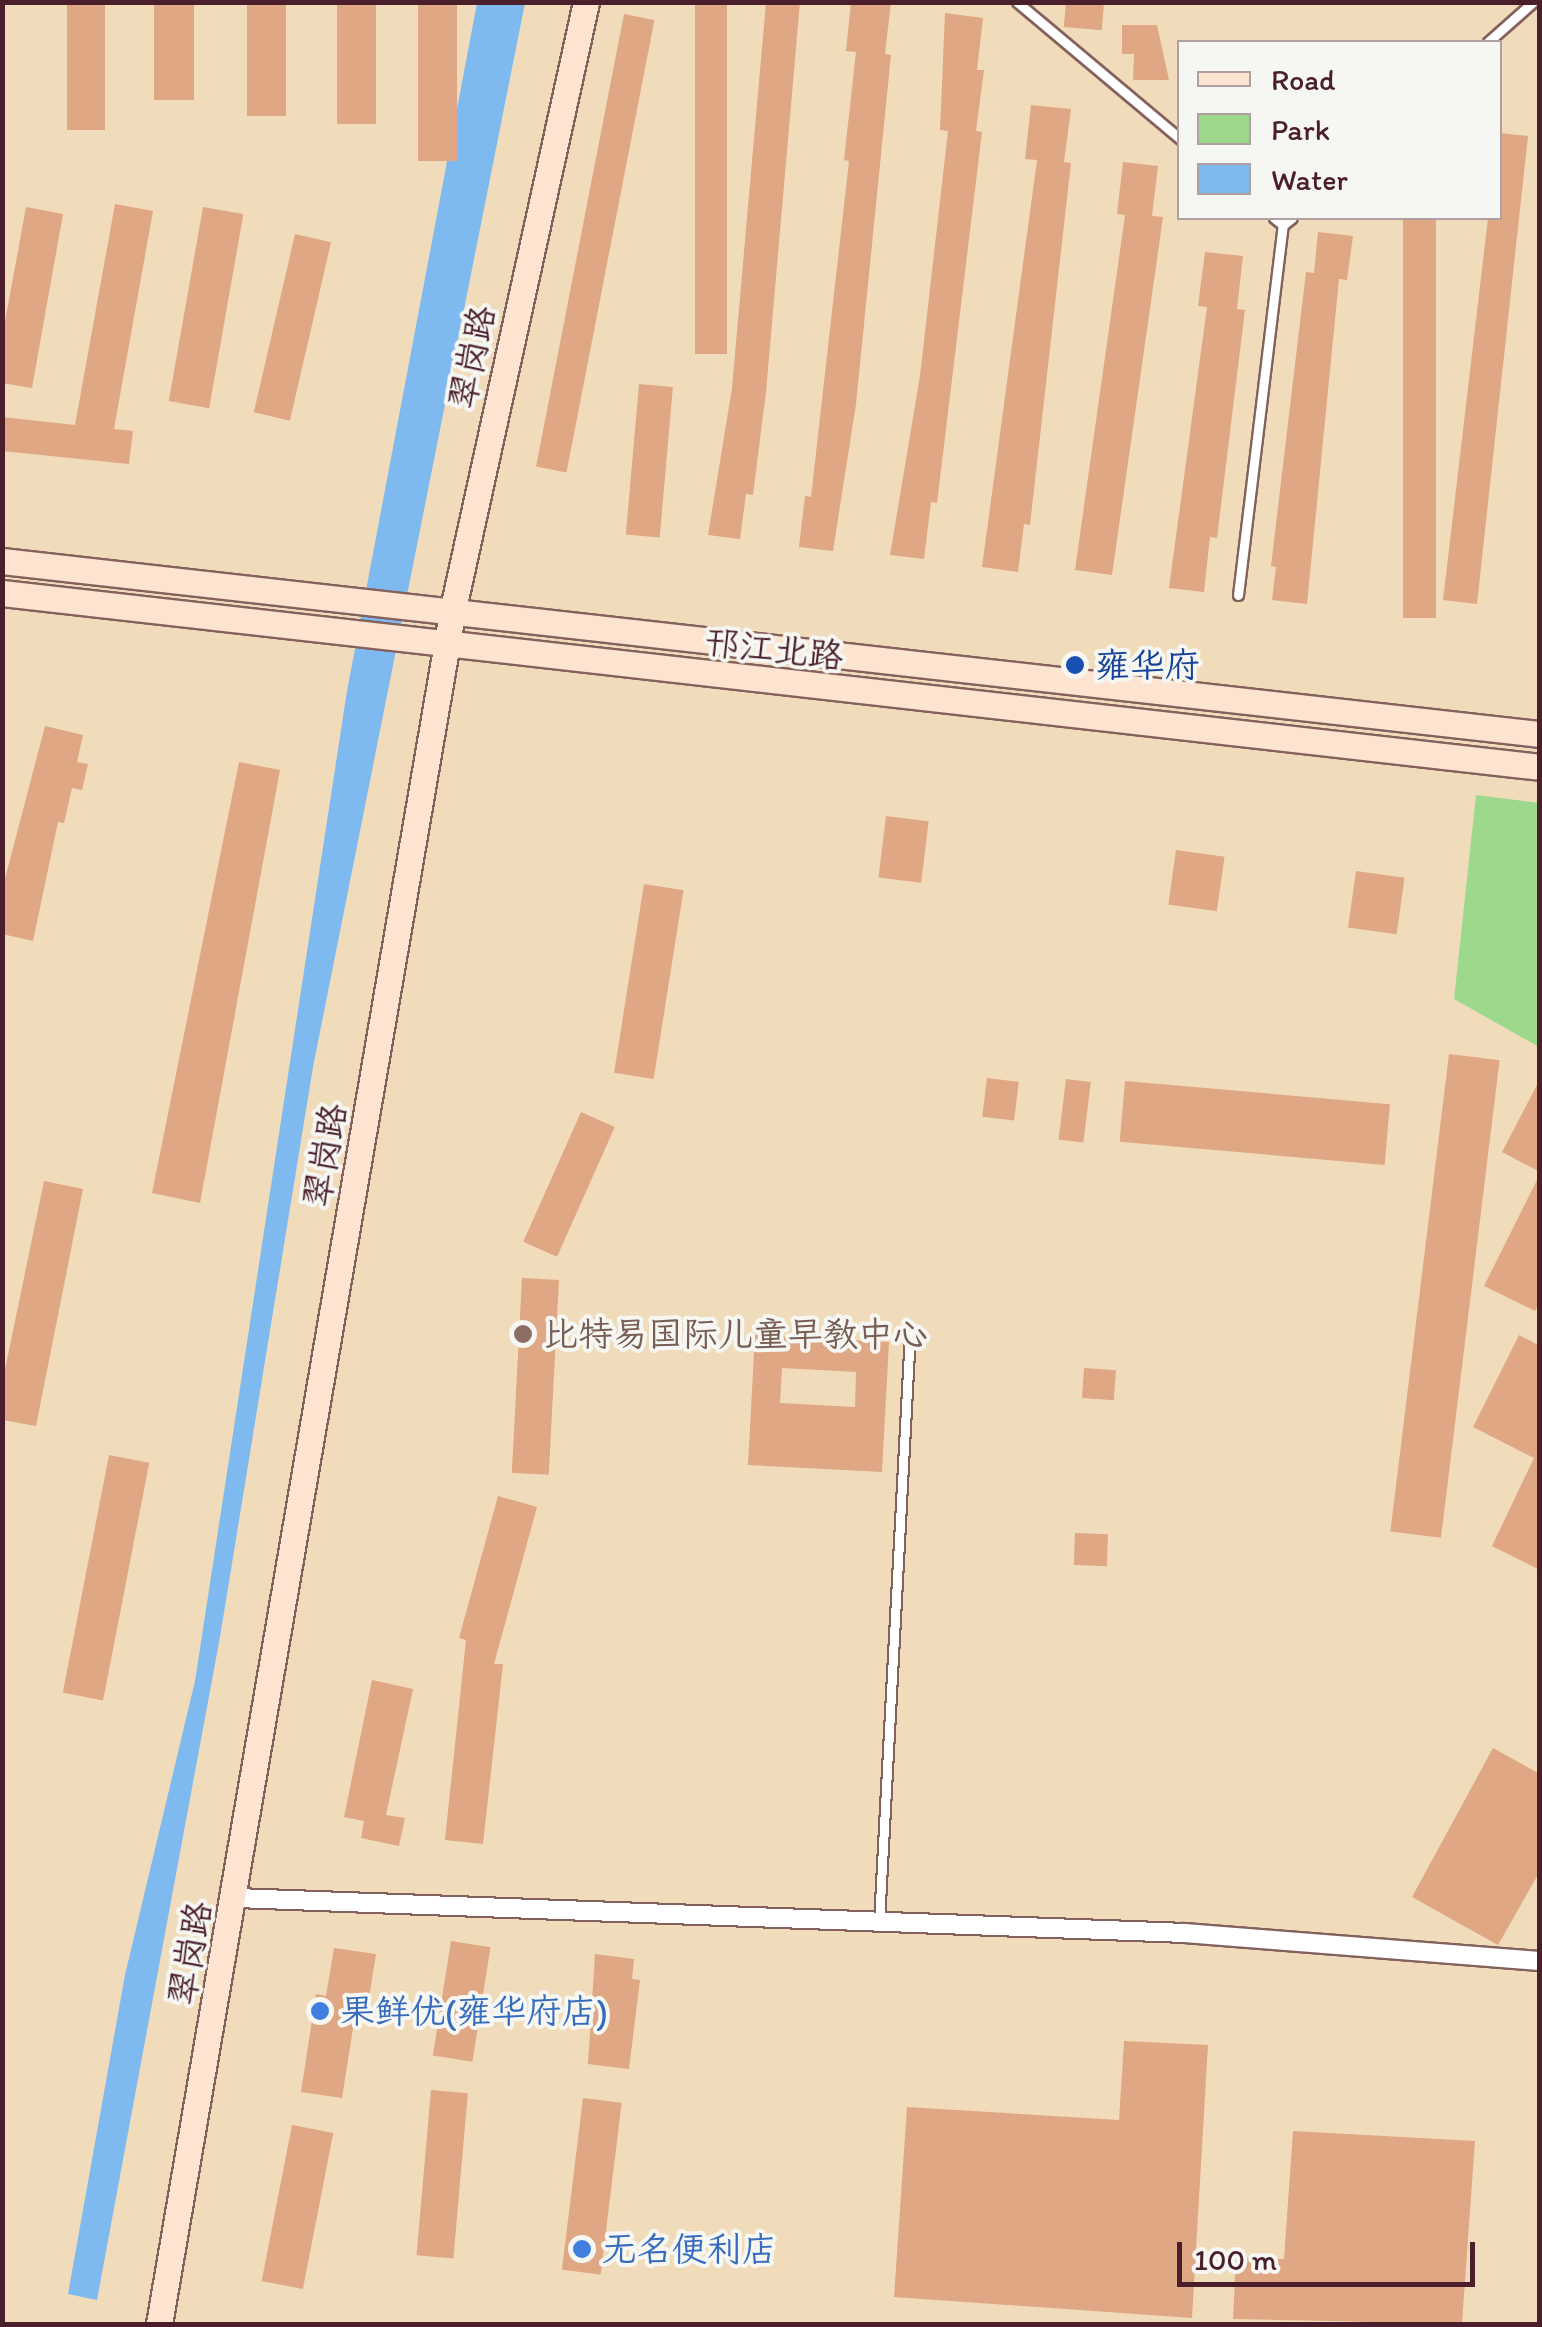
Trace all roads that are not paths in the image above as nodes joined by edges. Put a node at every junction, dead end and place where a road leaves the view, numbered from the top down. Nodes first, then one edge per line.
1 (586, 2) edge
2 (1016, 2) edge
3 (1533, 2) edge
4 (1490, 40) edge
5 (1177, 136) edge
6 (1277, 220) edge
7 (1289, 220) edge
8 (1283, 225) junction
9 (2, 561) edge
10 (2, 593) edge
11 (1238, 595) dead end
12 (452, 613) junction
13 (446, 648) junction
14 (1540, 734) edge
15 (1540, 767) edge
16 (910, 1332) dead end
17 (236, 1898) junction
18 (880, 1922) junction
19 (1540, 1960) edge
20 (158, 2324) edge

1 - 12 main road, 翠岗路
2 - 5 lane
3 - 4 lane
6 - 8 lane
7 - 8 lane
8 - 11 lane
9 - 12 main road, 邗江北路
10 - 13 main road, 邗江北路
12 - 13 main road, 翠岗路
12 - 14 main road, 邗江北路
13 - 15 main road, 邗江北路
13 - 17 main road, 翠岗路
16 - 18 lane
17 - 18 street
17 - 20 main road, 翠岗路
18 - 19 street

